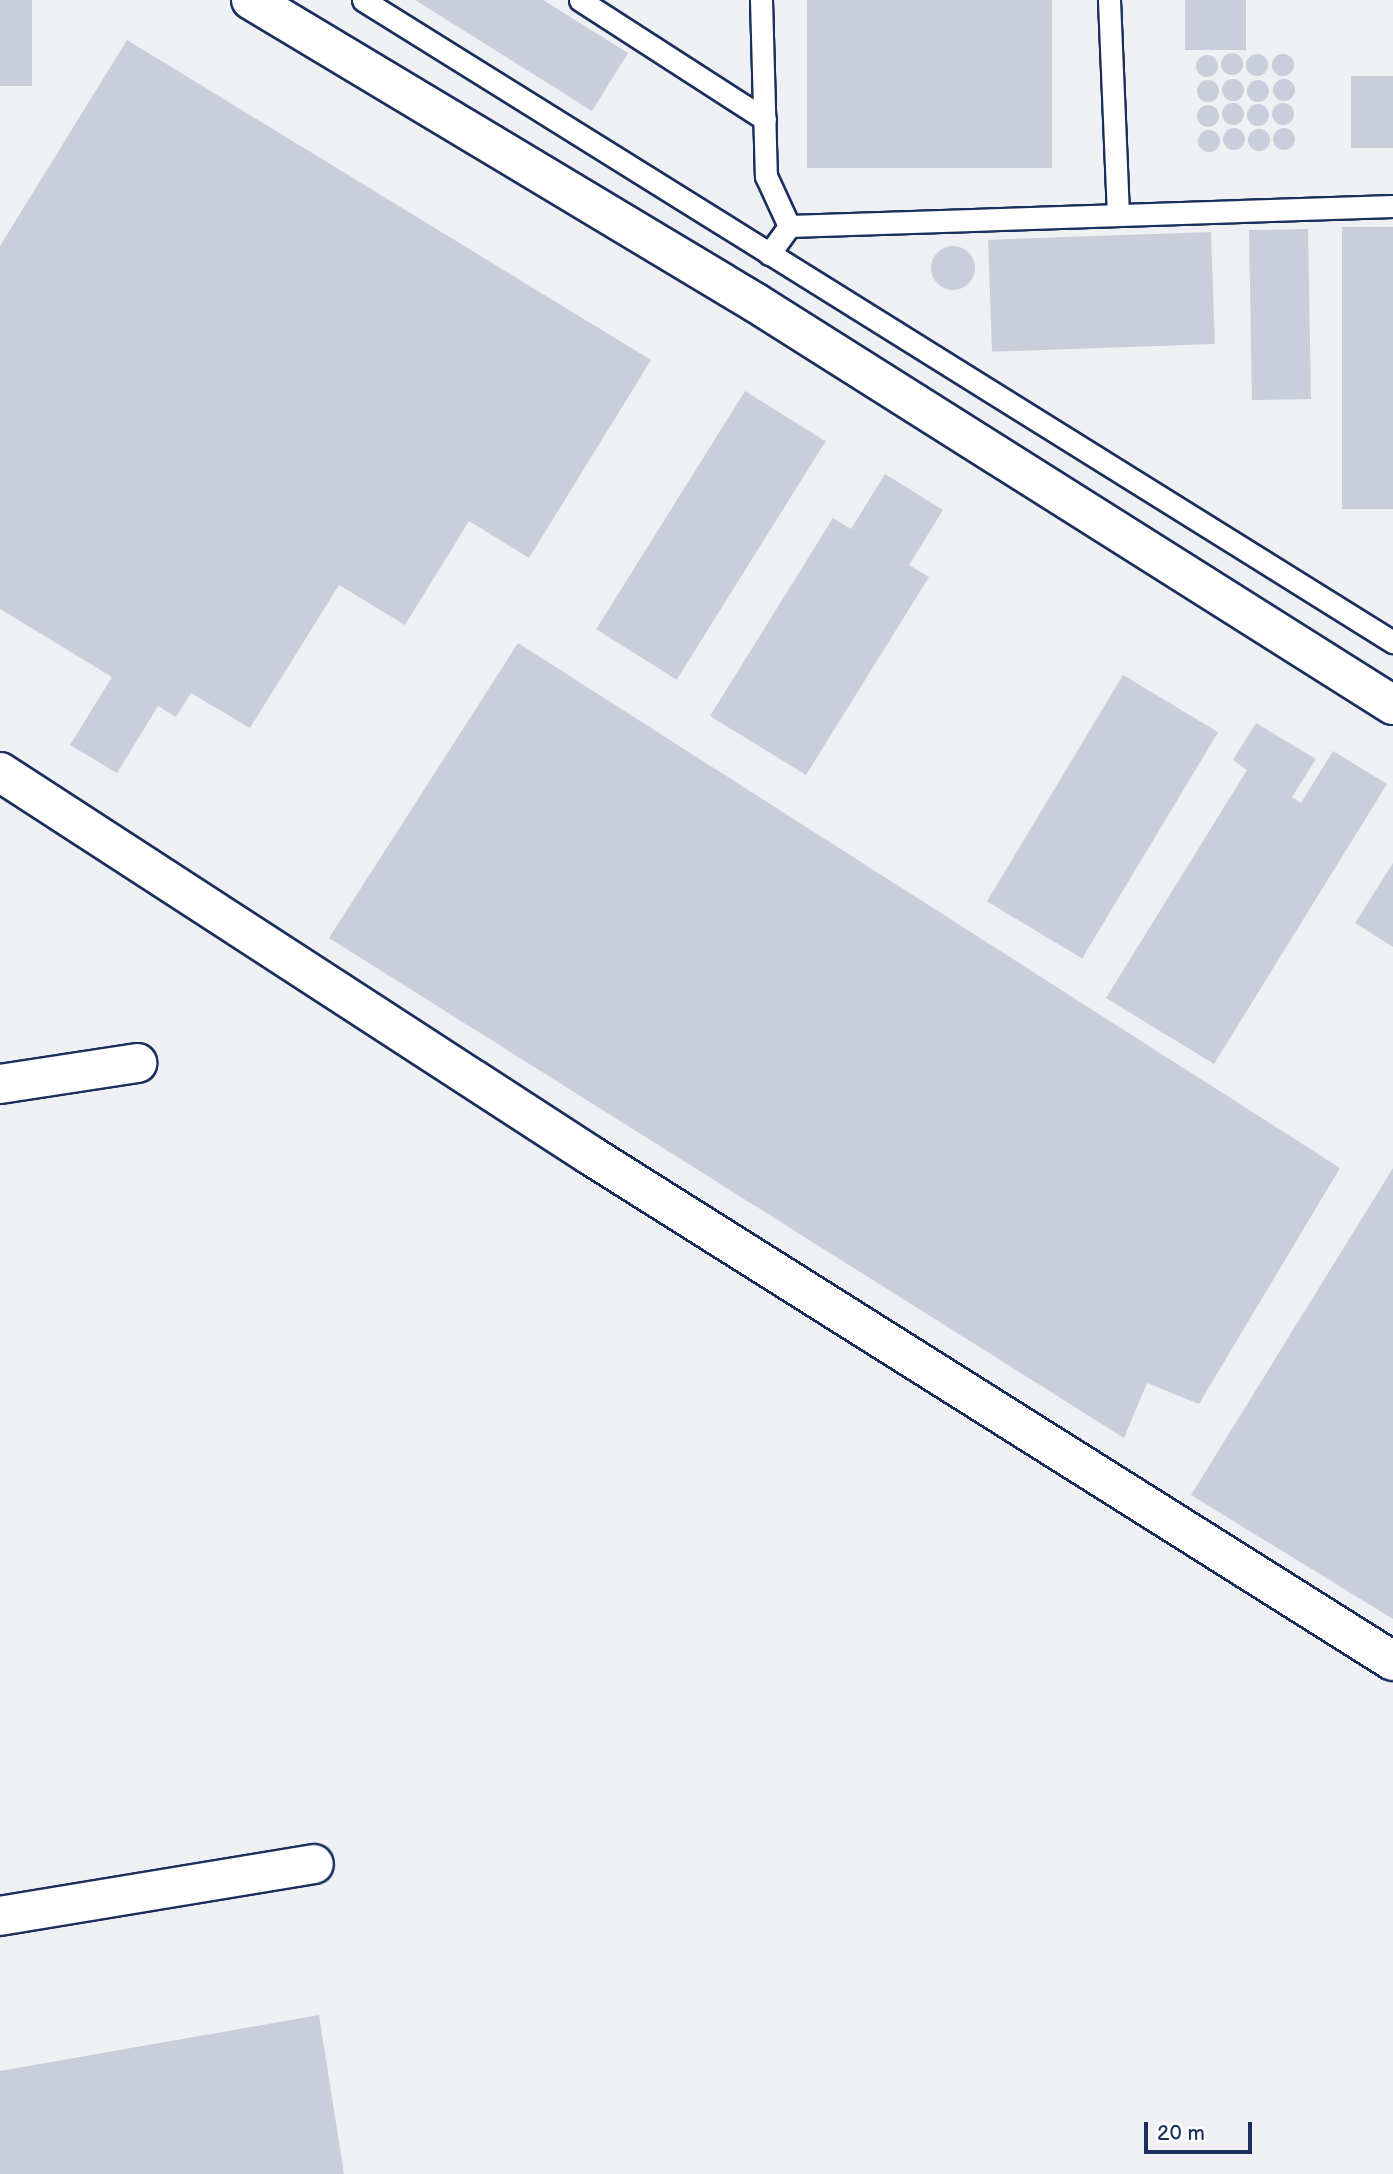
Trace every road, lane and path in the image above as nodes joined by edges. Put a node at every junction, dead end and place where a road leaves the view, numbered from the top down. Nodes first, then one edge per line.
1 (251, 0) edge
2 (363, 0) edge
3 (580, 0) edge
4 (761, 0) edge
5 (1109, 0) edge
6 (765, 119) junction
7 (1393, 206) edge
8 (1118, 215) junction
9 (789, 226) junction
10 (769, 254) junction
11 (1393, 642) edge
12 (1393, 705) edge
13 (0, 772) edge
14 (138, 1063) dead end
15 (0, 1084) edge
16 (1393, 1661) edge
17 (314, 1864) dead end
18 (0, 1916) edge

1 - 12 street
2 - 10 lane
3 - 6 lane
4 - 6 lane
5 - 8 lane
6 - 9 lane
7 - 8 lane
8 - 9 lane
9 - 10 lane
10 - 11 lane
13 - 16 street
14 - 15 street
17 - 18 street

